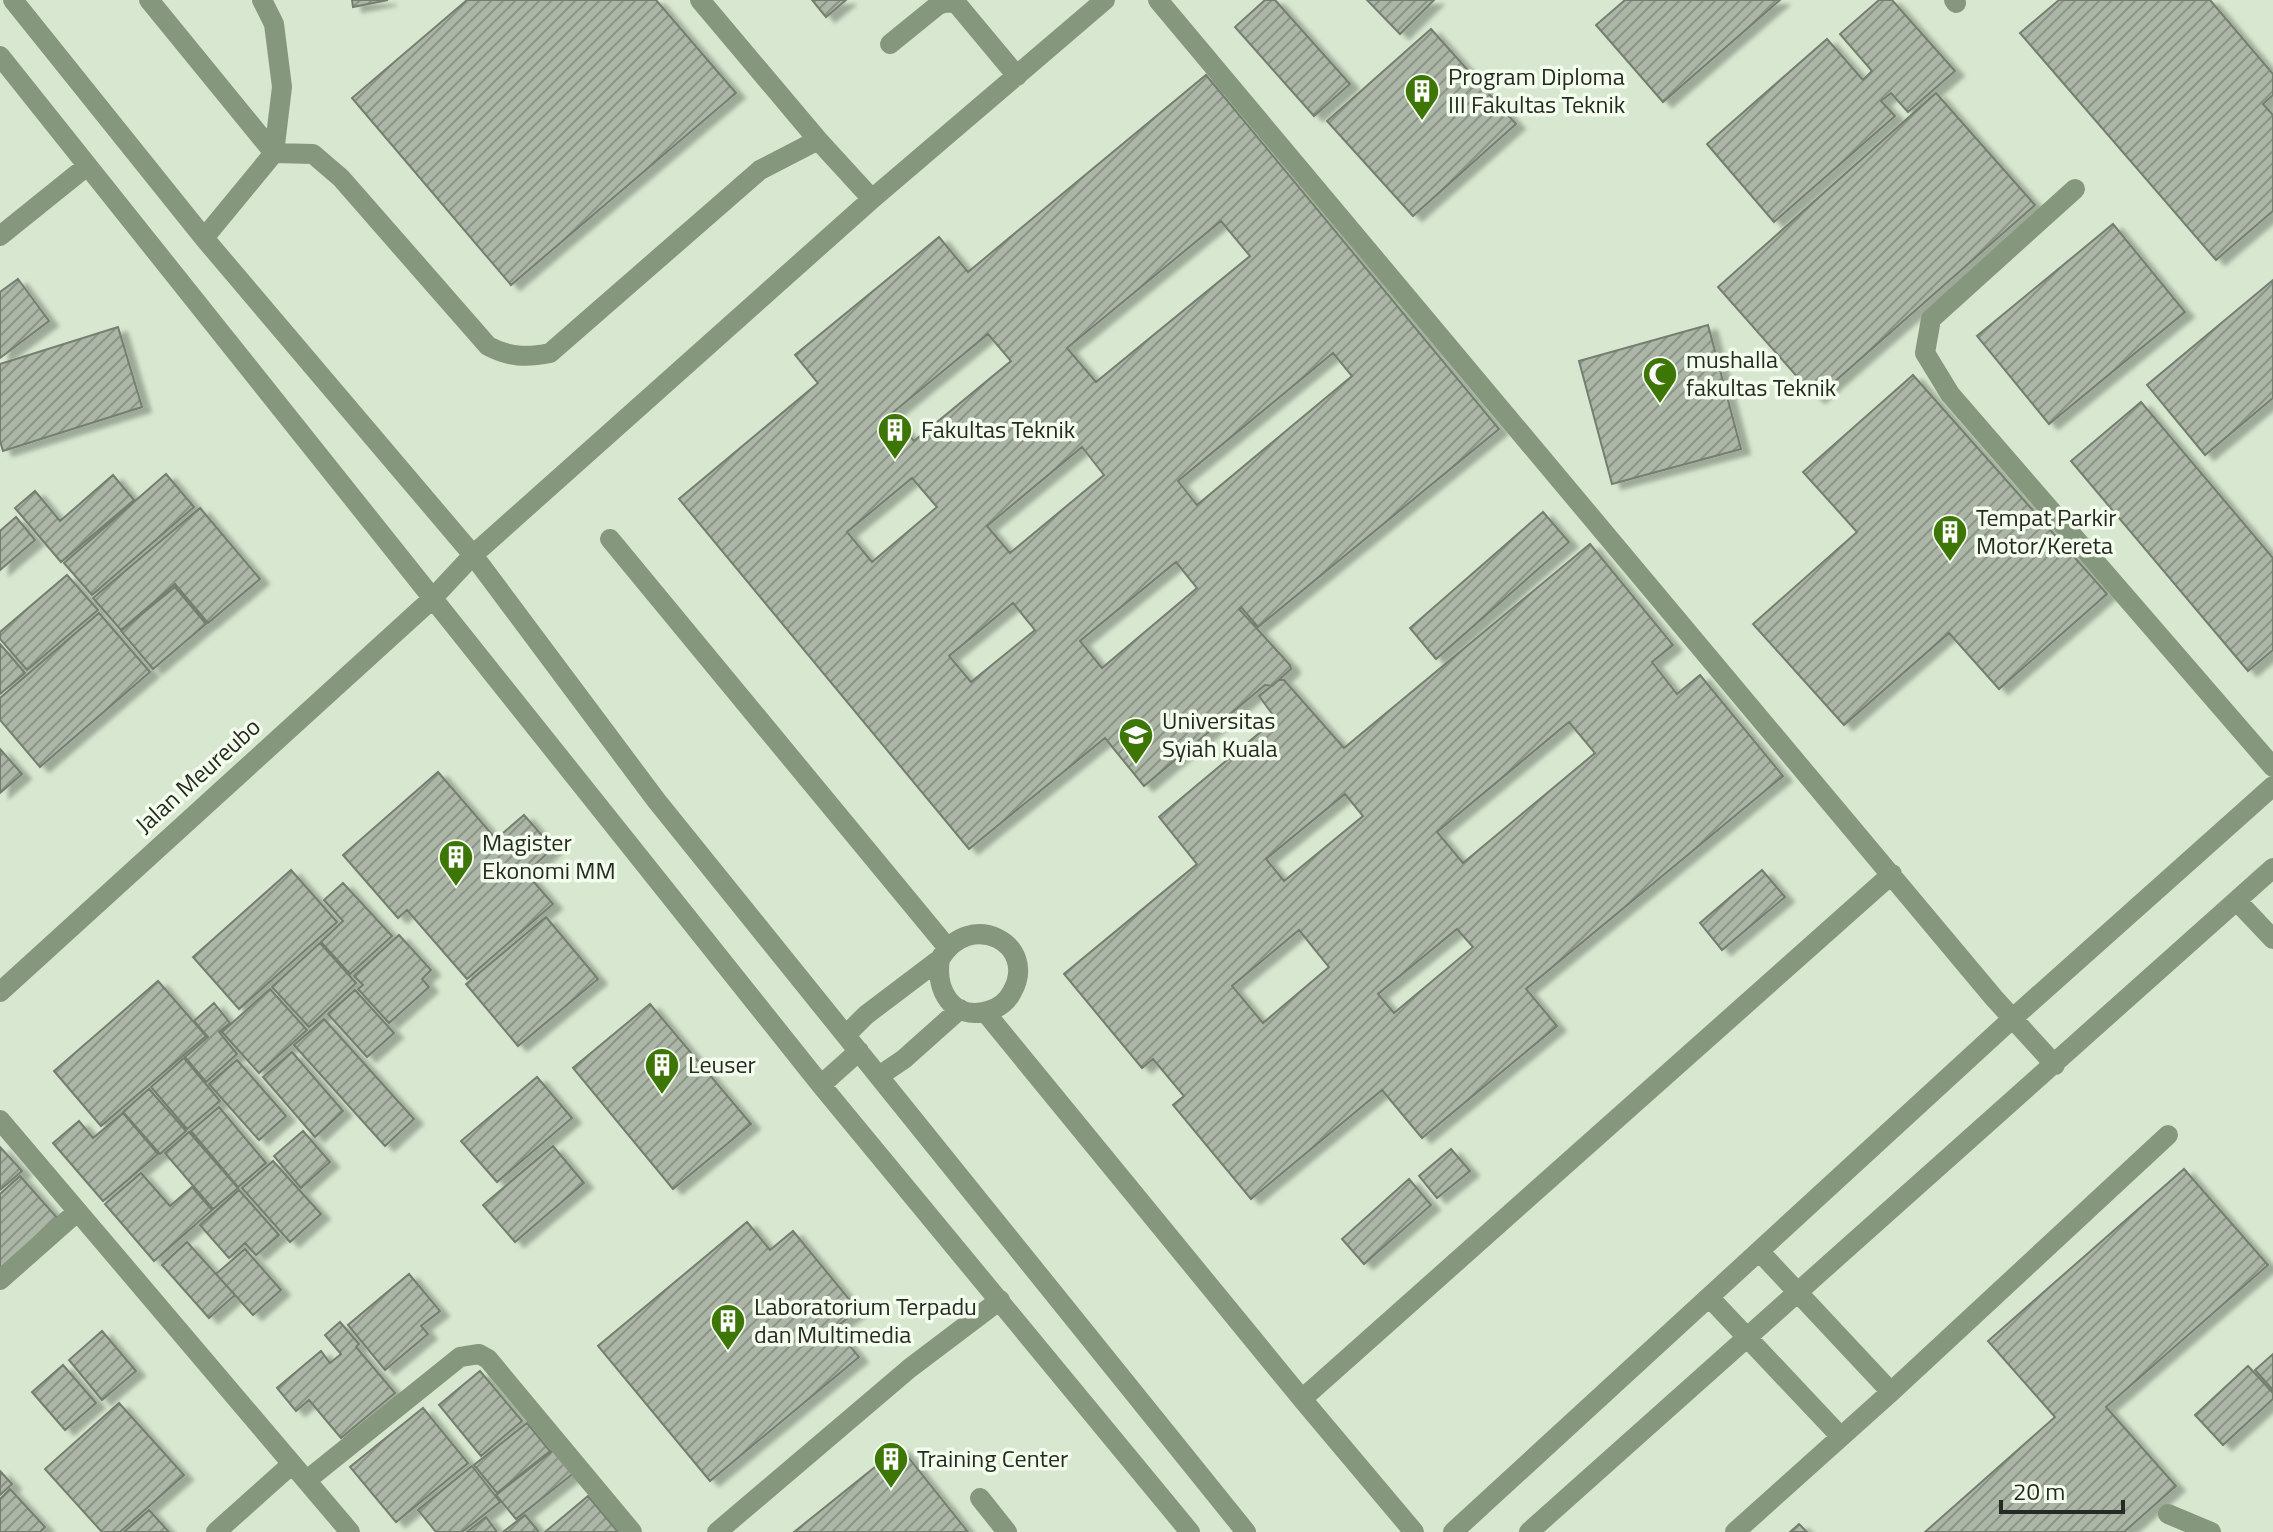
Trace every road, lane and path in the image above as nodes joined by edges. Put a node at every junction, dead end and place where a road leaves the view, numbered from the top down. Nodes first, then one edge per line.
1 (13, 0) edge
2 (149, 0) edge
3 (262, 0) edge
4 (700, 0) edge
5 (1105, 0) edge
6 (1158, 0) edge
7 (890, 44) dead end
8 (0, 56) edge
9 (1017, 76) junction
10 (818, 140) junction
11 (274, 153) junction
12 (87, 166) junction
13 (2075, 189) dead end
14 (872, 199) junction
15 (0, 236) edge
16 (204, 238) junction
17 (610, 539) dead end
18 (473, 555) junction
19 (431, 600) junction
20 (2273, 767) edge
21 (2273, 786) edge
22 (2273, 868) edge
23 (1892, 874) junction
24 (2237, 901) junction
25 (2273, 939) edge
26 (944, 953) junction
27 (0, 992) edge
28 (960, 1009) junction
29 (985, 1012) junction
30 (2013, 1018) junction
31 (853, 1043) junction
32 (2055, 1065) junction
33 (879, 1076) junction
34 (821, 1085) junction
35 (0, 1120) edge
36 (2168, 1135) dead end
37 (77, 1212) junction
38 (1759, 1251) junction
39 (0, 1280) edge
40 (1799, 1292) junction
41 (1709, 1297) junction
42 (1000, 1300) junction
43 (1748, 1338) junction
44 (1891, 1392) junction
45 (1302, 1399) junction
46 (1841, 1437) junction
47 (292, 1464) junction
48 (307, 1480) junction
49 (980, 1498) dead end
50 (2168, 1514) dead end
51 (216, 1532) edge
52 (350, 1532) edge
53 (632, 1532) edge
54 (717, 1532) edge
55 (1007, 1532) edge
56 (1190, 1532) edge
57 (1246, 1532) edge
58 (1414, 1532) edge
59 (1453, 1532) edge
60 (1529, 1532) edge
61 (1735, 1532) edge
62 (2211, 1532) edge

1 - 16 street
2 - 11 street
3 - 11 street
4 - 10 street
5 - 9 street, Jalan Meureubo
6 - 23 street
7 - 9 street
8 - 12 street
9 - 14 street, Jalan Meureubo
10 - 11 street
10 - 14 street
11 - 16 street
12 - 15 street
12 - 19 street
13 - 20 street
14 - 18 street, Jalan Meureubo
16 - 18 street
17 - 26 street
18 - 19 street, Jalan Meureubo
18 - 31 street
19 - 27 street, Jalan Meureubo
19 - 34 street
21 - 30 street
22 - 24 street
23 - 30 street
23 - 45 street
24 - 25 street
24 - 32 street
26 - 28 street
26 - 29 street
26 - 31 street
28 - 29 street
28 - 33 street
29 - 45 street
30 - 32 street
30 - 38 street
31 - 33 street
31 - 34 street
32 - 40 street
33 - 57 street
34 - 42 street
35 - 37 street
36 - 44 street
37 - 39 street
37 - 47 street
38 - 40 street
38 - 41 street
40 - 43 street
40 - 44 street
41 - 43 street
41 - 59 street
42 - 54 street
42 - 56 street
43 - 46 street
43 - 60 street
44 - 46 street
45 - 58 street
46 - 61 street
47 - 48 street
47 - 51 street
48 - 52 street
48 - 53 street
49 - 55 street
50 - 62 street

